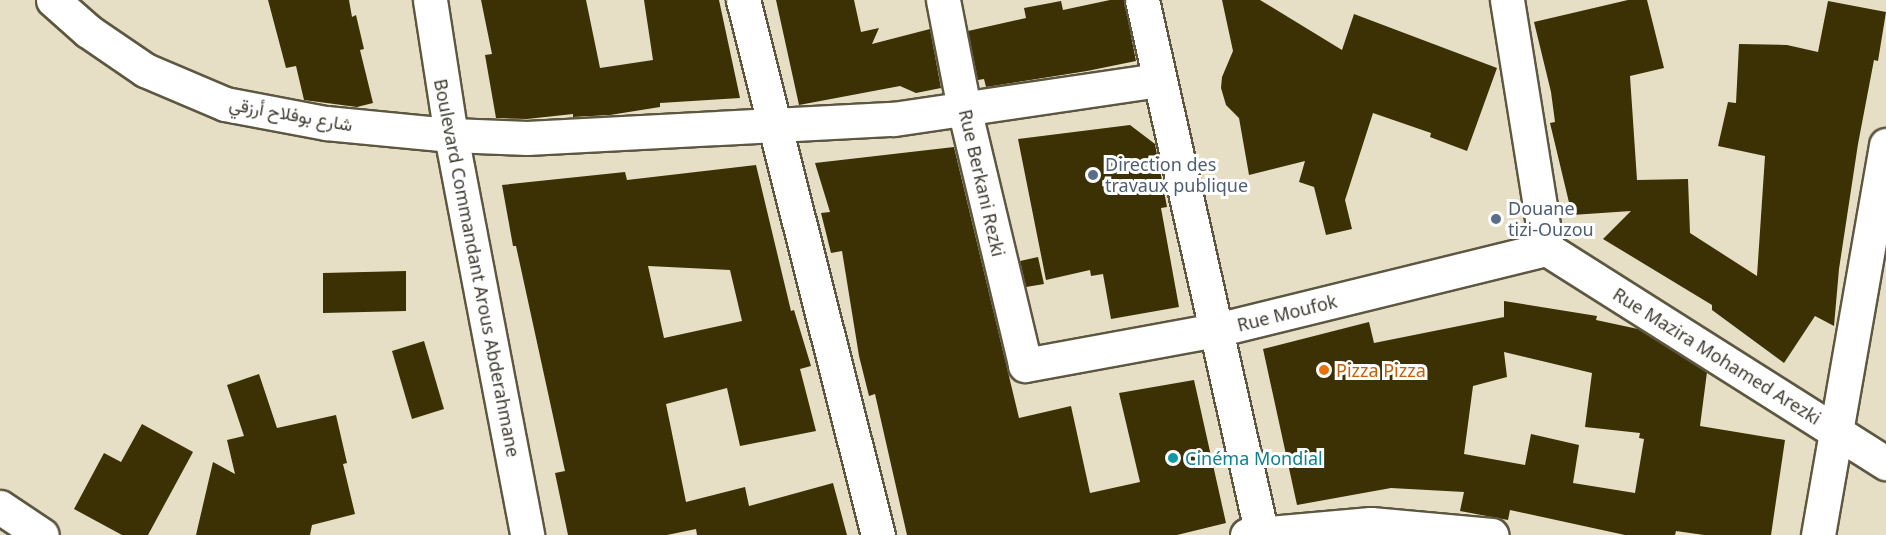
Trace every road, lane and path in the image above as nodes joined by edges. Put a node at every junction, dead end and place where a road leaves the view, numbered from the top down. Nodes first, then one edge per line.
1 (53, 0) edge
2 (430, 0) edge
3 (742, 0) edge
4 (943, 0) edge
5 (1142, 0) edge
6 (1508, 0) edge
7 (1158, 80) junction
8 (964, 108) junction
9 (774, 125) junction
10 (451, 135) junction
11 (1886, 145) edge
12 (1879, 223) edge
13 (1547, 249) junction
14 (1216, 330) junction
15 (1025, 365) joint
16 (1835, 431) junction
17 (1886, 463) edge
18 (0, 507) edge
19 (1257, 534) edge
20 (42, 535) edge
21 (527, 535) edge
22 (878, 535) edge
23 (1491, 535) edge
24 (1818, 535) edge

1 - 10 street, شارع بوفلاح أرزقي
2 - 10 street, Boulevard Commandant Arous Abderahmane
3 - 9 street
4 - 8 street, Rue Berkani Rezki
5 - 7 street
6 - 13 street
7 - 8 street, شارع بوفلاح أرزقي
7 - 14 street
8 - 9 street, شارع بوفلاح أرزقي
8 - 15 street, Rue Berkani Rezki
9 - 10 street, شارع بوفلاح أرزقي
9 - 22 street
10 - 21 street, Boulevard Commandant Arous Abderahmane
11 - 12 street
12 - 16 street
13 - 14 street, Rue Moufok
13 - 16 street, Rue Mazira Mohamed Arezki
14 - 15 street, Rue Moufok
14 - 19 street
16 - 17 street, Rue Mazira Mohamed Arezki
16 - 24 street
18 - 20 street
19 - 23 street

